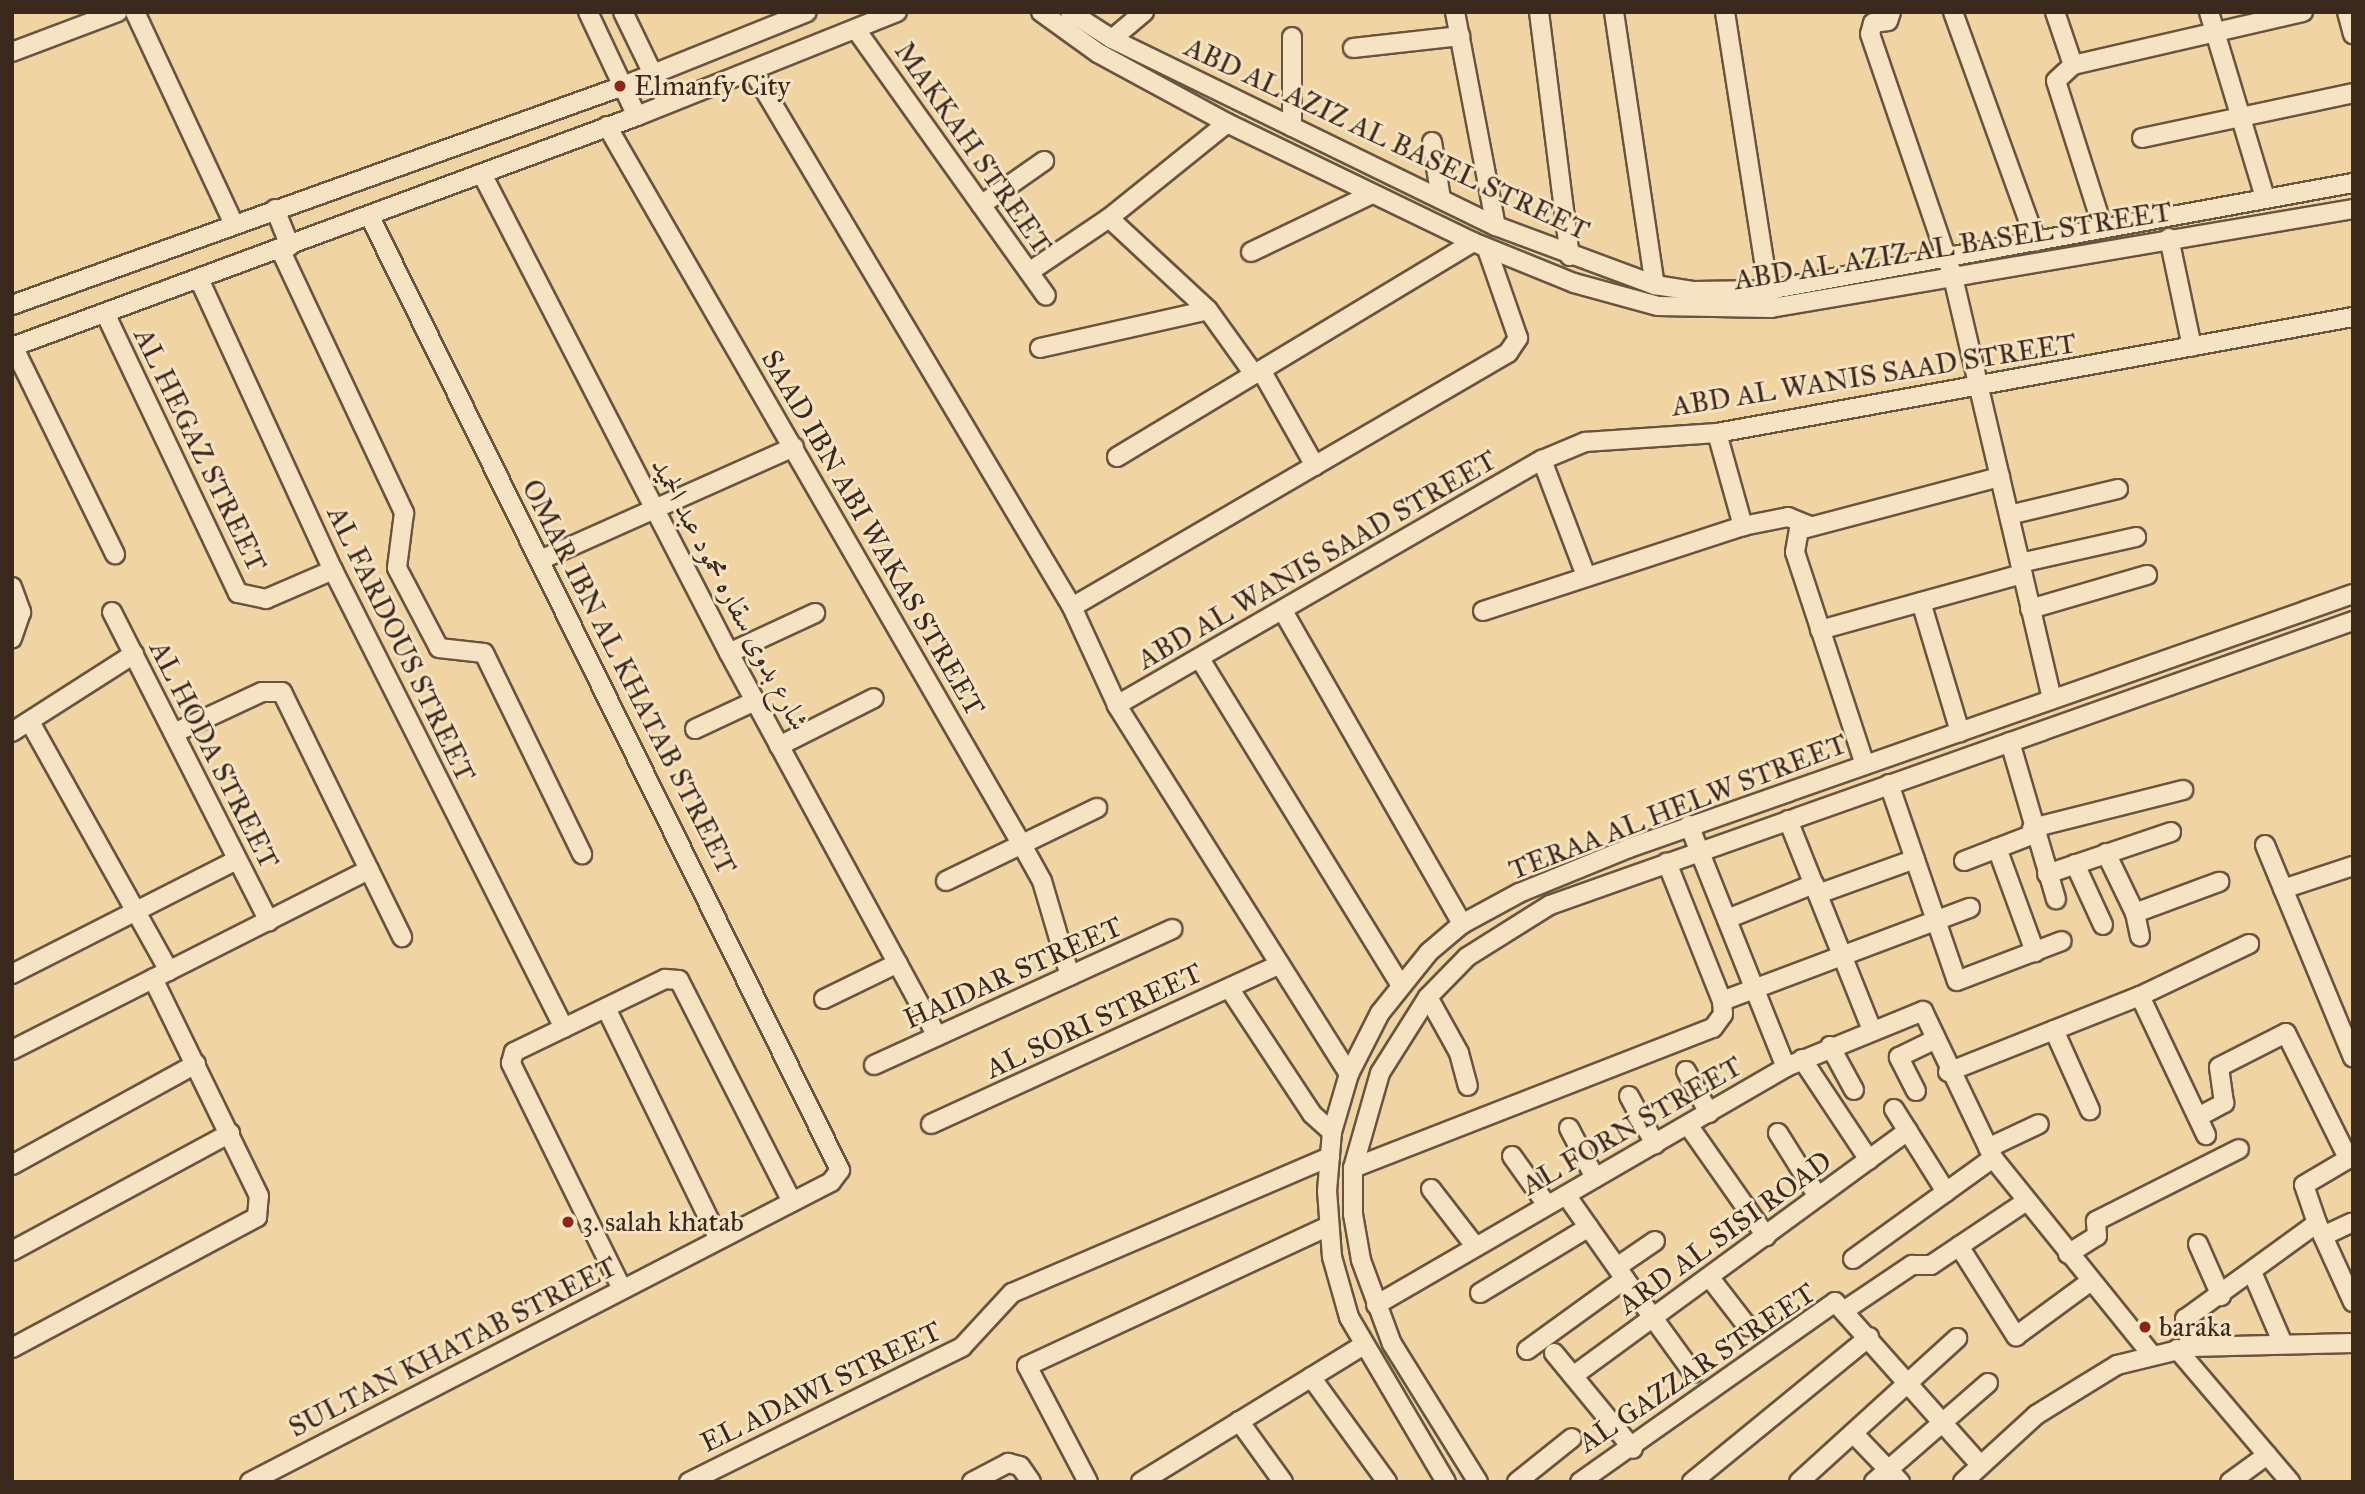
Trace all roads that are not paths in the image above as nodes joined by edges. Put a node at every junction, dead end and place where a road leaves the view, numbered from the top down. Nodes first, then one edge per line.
1 (118, 12) edge
2 (135, 12) edge
3 (588, 12) edge
4 (623, 12) edge
5 (807, 12) edge
6 (897, 12) edge
7 (1041, 12) edge
8 (1070, 12) edge
9 (1144, 12) edge
10 (1455, 12) edge
11 (1539, 12) edge
12 (1614, 12) edge
13 (1725, 12) edge
14 (1891, 12) edge
15 (1953, 12) edge
16 (2055, 12) edge
17 (2209, 12) edge
18 (2303, 12) edge
19 (2347, 12) edge
20 (857, 31) junction
21 (2215, 32) junction
22 (2353, 34) edge
23 (1460, 36) junction
24 (1292, 37) dead end
25 (1112, 38) junction
26 (1353, 48) dead end
27 (12, 52) edge
28 (2073, 65) junction
29 (753, 71) junction
30 (653, 74) junction
31 (623, 86) junction
32 (2353, 93) edge
33 (667, 103) junction
34 (637, 116) junction
35 (2240, 116) junction
36 (1227, 123) junction
37 (607, 126) junction
38 (1292, 127) junction
39 (2142, 138) dead end
40 (1432, 142) dead end
41 (1044, 161) dead end
42 (482, 174) junction
43 (2353, 183) edge
44 (1372, 194) junction
45 (2265, 198) junction
46 (1441, 199) junction
47 (981, 205) junction
48 (275, 209) junction
49 (2353, 209) edge
50 (370, 217) junction
51 (1109, 218) junction
52 (234, 224) junction
53 (1496, 226) junction
54 (2103, 228) junction
55 (2169, 238) junction
56 (2036, 241) junction
57 (1480, 245) junction
58 (285, 247) junction
59 (1251, 252) dead end
60 (1570, 256) junction
61 (1947, 257) junction
62 (1029, 272) junction
63 (1953, 277) junction
64 (199, 279) junction
65 (1655, 285) junction
66 (1768, 290) junction
67 (1046, 296) dead end
68 (12, 305) edge
69 (1771, 308) junction
70 (1208, 310) junction
71 (105, 313) junction
72 (2353, 317) edge
73 (13, 347) edge
74 (2192, 347) junction
75 (1040, 348) dead end
76 (1258, 372) junction
77 (1979, 386) junction
78 (1717, 433) junction
79 (794, 447) junction
80 (1117, 457) dead end
81 (1542, 460) junction
82 (1315, 466) junction
83 (2000, 477) junction
84 (2118, 489) dead end
85 (655, 509) junction
86 (2009, 514) junction
87 (1808, 525) junction
88 (1743, 526) junction
89 (2136, 537) dead end
90 (115, 554) dead end
91 (540, 560) junction
92 (2021, 568) junction
93 (333, 570) junction
94 (2147, 575) dead end
95 (1586, 576) junction
96 (12, 587) edge
97 (2353, 594) edge
98 (1921, 602) junction
99 (1072, 607) junction
100 (2031, 609) junction
101 (1283, 611) junction
102 (1483, 611) dead end
103 (112, 612) dead end
104 (815, 613) dead end
105 (2353, 621) edge
106 (1820, 630) junction
107 (12, 638) edge
108 (729, 653) junction
109 (134, 654) junction
110 (1200, 659) junction
111 (874, 698) dead end
112 (2052, 699) junction
113 (755, 701) junction
114 (1117, 705) junction
115 (30, 722) junction
116 (695, 729) dead end
117 (12, 732) edge
118 (1960, 732) junction
119 (174, 733) junction
120 (2010, 742) junction
121 (779, 746) junction
122 (1865, 765) junction
123 (1889, 784) junction
124 (2183, 790) dead end
125 (1097, 808) dead end
126 (1788, 820) junction
127 (1689, 825) junction
128 (2033, 831) junction
129 (2171, 832) dead end
130 (1022, 845) junction
131 (2265, 845) dead end
132 (1997, 848) junction
133 (1699, 851) junction
134 (2106, 853) junction
135 (582, 854) dead end
136 (1914, 859) junction
137 (237, 860) junction
138 (1964, 861) dead end
139 (1667, 863) junction
140 (2075, 864) junction
141 (2353, 866) edge
142 (369, 870) junction
143 (2047, 874) junction
144 (946, 881) dead end
145 (2218, 882) dead end
146 (1816, 889) junction
147 (2283, 889) junction
148 (2056, 899) dead end
149 (1970, 908) dead end
150 (136, 911) junction
151 (2135, 913) junction
152 (1727, 919) junction
153 (1934, 920) junction
154 (269, 921) junction
155 (1462, 924) junction
156 (2103, 925) dead end
157 (1173, 929) dead end
158 (2140, 936) dead end
159 (402, 937) dead end
160 (2062, 941) dead end
161 (2249, 944) dead end
162 (1840, 951) junction
163 (2035, 952) junction
164 (898, 964) junction
165 (1279, 965) junction
166 (12, 974) edge
167 (162, 975) junction
168 (1070, 976) junction
169 (1400, 984) junction
170 (1229, 988) junction
171 (1754, 988) junction
172 (2140, 996) junction
173 (1429, 997) junction
174 (824, 999) dead end
175 (606, 1007) junction
176 (1722, 1008) junction
177 (565, 1028) junction
178 (1871, 1028) junction
179 (2054, 1030) junction
180 (937, 1036) junction
181 (1936, 1040) junction
182 (1830, 1046) junction
183 (12, 1050) edge
184 (2353, 1057) edge
185 (1794, 1063) junction
186 (195, 1064) junction
187 (874, 1065) dead end
188 (1686, 1071) dead end
189 (1948, 1072) junction
190 (1349, 1074) junction
191 (1468, 1086) dead end
192 (1854, 1090) dead end
193 (1916, 1091) dead end
194 (1629, 1096) dead end
195 (1894, 1110) dead end
196 (2090, 1110) dead end
197 (1709, 1113) junction
198 (2198, 1117) junction
199 (2039, 1124) dead end
200 (932, 1125) dead end
201 (1688, 1125) junction
202 (1569, 1129) dead end
203 (1908, 1131) junction
204 (1332, 1132) junction
205 (230, 1133) junction
206 (1778, 1133) dead end
207 (2206, 1135) dead end
208 (1655, 1144) junction
209 (2239, 1149) dead end
210 (1991, 1153) junction
211 (1513, 1156) dead end
212 (1330, 1157) junction
213 (2350, 1157) edge
214 (1869, 1160) junction
215 (839, 1163) joint
216 (12, 1165) edge
217 (1353, 1168) junction
218 (1595, 1178) junction
219 (1431, 1189) dead end
220 (1946, 1192) junction
221 (1566, 1195) junction
222 (1818, 1197) junction
223 (793, 1202) junction
224 (2025, 1202) junction
225 (1547, 1205) junction
226 (2351, 1223) edge
227 (1328, 1226) junction
228 (1589, 1227) junction
229 (2320, 1230) junction
230 (1766, 1236) junction
231 (719, 1238) junction
232 (1655, 1241) dead end
233 (2198, 1244) dead end
234 (1959, 1246) junction
235 (1475, 1247) junction
236 (12, 1251) edge
237 (2068, 1254) junction
238 (1853, 1259) dead end
239 (2252, 1272) junction
240 (1621, 1273) junction
241 (1710, 1278) junction
242 (2091, 1281) junction
243 (622, 1289) junction
244 (1480, 1293) dead end
245 (2221, 1296) junction
246 (2353, 1301) edge
247 (1376, 1305) junction
248 (1845, 1310) junction
249 (1654, 1319) junction
250 (1747, 1326) dead end
251 (1869, 1337) junction
252 (1957, 1338) dead end
253 (2353, 1343) edge
254 (2283, 1344) junction
255 (1362, 1346) junction
256 (12, 1348) edge
257 (2184, 1348) junction
258 (1527, 1350) dead end
259 (1554, 1353) dead end
260 (2151, 1354) junction
261 (1693, 1373) dead end
262 (1573, 1376) junction
263 (1311, 1377) junction
264 (1988, 1382) dead end
265 (1909, 1383) junction
266 (1941, 1420) junction
267 (1239, 1421) junction
268 (1853, 1433) junction
269 (1572, 1438) dead end
270 (1633, 1449) junction
271 (2267, 1455) junction
272 (1461, 1456) junction
273 (1980, 1465) junction
274 (1894, 1475) edge
275 (1442, 1476) edge
276 (250, 1482) edge
277 (688, 1482) edge
278 (972, 1482) edge
279 (1031, 1482) edge
280 (1088, 1482) edge
281 (1141, 1482) edge
282 (1283, 1482) edge
283 (1388, 1482) edge
284 (1478, 1482) edge
285 (1517, 1482) edge
286 (1580, 1482) edge
287 (1692, 1482) edge
288 (1800, 1482) edge
289 (1874, 1482) edge
290 (1963, 1482) edge
291 (2230, 1482) edge
292 (2290, 1482) edge

1 - 27 street
2 - 52 street
3 - 31 street
4 - 30 street
5 - 30 street
6 - 20 street
7 - 36 street, ABD AL AZIZ AL BASEL STREET
8 - 25 street, ABD AL AZIZ AL BASEL STREET
9 - 25 street
10 - 23 street
11 - 60 street
12 - 65 street
13 - 66 street
14 - 61 street
15 - 56 street
16 - 28 street
17 - 21 street
18 - 21 street
19 - 22 street
20 - 29 street
20 - 47 street, MAKKAH STREET
21 - 28 street
21 - 35 street
23 - 26 street
23 - 53 street
24 - 38 street
25 - 38 street, ABD AL AZIZ AL BASEL STREET
28 - 54 street
29 - 33 street
29 - 99 street
30 - 31 street
30 - 33 street
31 - 34 street
31 - 48 street
32 - 35 street
33 - 34 street
34 - 37 street
35 - 39 street
35 - 45 street
36 - 44 street, ABD AL AZIZ AL BASEL STREET
36 - 51 street
37 - 42 street
37 - 79 street, SAAD IBN ABI WAKAS STREET
38 - 46 street, ABD AL AZIZ AL BASEL STREET
40 - 46 street
41 - 47 street
42 - 50 street
42 - 85 street, شارع بدوى سقاره محمود عبد الحميد
43 - 45 street, ABD AL AZIZ AL BASEL STREET
44 - 57 street, ABD AL AZIZ AL BASEL STREET
44 - 59 street
45 - 54 street, ABD AL AZIZ AL BASEL STREET
46 - 53 street, ABD AL AZIZ AL BASEL STREET
47 - 62 street, MAKKAH STREET
48 - 52 street
48 - 58 street
49 - 55 street, ABD AL AZIZ AL BASEL STREET
50 - 58 street
50 - 91 street, OMAR IBN AL KHATAB STREET
51 - 62 street
51 - 70 street
52 - 68 street
53 - 60 street, ABD AL AZIZ AL BASEL STREET
54 - 56 street, ABD AL AZIZ AL BASEL STREET
55 - 63 street, ABD AL AZIZ AL BASEL STREET
55 - 74 street
56 - 61 street, ABD AL AZIZ AL BASEL STREET
57 - 69 street, ABD AL AZIZ AL BASEL STREET
57 - 76 street
57 - 82 street
58 - 64 street
58 - 135 street
60 - 65 street, ABD AL AZIZ AL BASEL STREET
61 - 63 street
61 - 66 street, ABD AL AZIZ AL BASEL STREET
62 - 67 street, MAKKAH STREET
63 - 69 street, ABD AL AZIZ AL BASEL STREET
63 - 77 street
64 - 71 street
64 - 93 street, AL FARDOUS STREET
65 - 66 street, ABD AL AZIZ AL BASEL STREET
66 - 69 street
70 - 75 street
70 - 76 street
71 - 73 street
71 - 93 street, AL HEGAZ STREET
72 - 74 street, ABD AL WANIS SAAD STREET
73 - 90 street
74 - 77 street, ABD AL WANIS SAAD STREET
76 - 80 street
76 - 82 street
77 - 78 street, ABD AL WANIS SAAD STREET
77 - 83 street
78 - 81 street, ABD AL WANIS SAAD STREET
78 - 88 street
79 - 85 street
79 - 130 street, SAAD IBN ABI WAKAS STREET
81 - 95 street
81 - 101 street, ABD AL WANIS SAAD STREET
82 - 99 street
83 - 86 street
83 - 87 street
84 - 86 street
85 - 91 street
85 - 108 street, شارع بدوى سقاره محمود عبد الحميد
86 - 92 street
87 - 88 street
87 - 106 street
88 - 95 street
89 - 92 street
91 - 215 street, OMAR IBN AL KHATAB STREET
92 - 98 street
92 - 100 street
93 - 177 street, AL FARDOUS STREET
94 - 100 street
95 - 102 street
96 - 107 street
97 - 112 street, TERAA AL HELW STREET
98 - 106 street
98 - 118 street
99 - 114 street
100 - 112 street
101 - 110 street, ABD AL WANIS SAAD STREET
101 - 155 street
103 - 109 street, AL HODA STREET
104 - 108 street
105 - 120 street, TERAA AL HELW STREET
106 - 122 street
108 - 113 street, شارع بدوى سقاره محمود عبد الحميد
109 - 115 street
109 - 119 street, AL HODA STREET
110 - 114 street, ABD AL WANIS SAAD STREET
110 - 169 street
111 - 121 street
112 - 118 street, TERAA AL HELW STREET
113 - 116 street
113 - 121 street, شارع بدوى سقاره محمود عبد الحميد
114 - 165 street, ABD AL WANIS SAAD STREET
115 - 117 street
115 - 150 street
118 - 122 street, TERAA AL HELW STREET
119 - 137 street, AL HODA STREET
119 - 142 street
120 - 123 street, TERAA AL HELW STREET
120 - 128 street
121 - 164 street, شارع بدوى سقاره محمود عبد الحميد
122 - 127 street, TERAA AL HELW STREET
123 - 126 street, TERAA AL HELW STREET
123 - 136 street
124 - 128 street
125 - 130 street
126 - 133 street, TERAA AL HELW STREET
126 - 146 street
127 - 133 street
127 - 155 street, TERAA AL HELW STREET
128 - 132 street
128 - 143 street
129 - 134 street
130 - 144 street
130 - 168 street, SAAD IBN ABI WAKAS STREET
131 - 147 street
132 - 138 street
132 - 163 street
133 - 139 street, TERAA AL HELW STREET
133 - 152 street
134 - 140 street
134 - 151 street
136 - 146 street
136 - 153 street
137 - 150 street
137 - 154 street, AL HODA STREET
139 - 173 street, TERAA AL HELW STREET
139 - 176 street
140 - 143 street
140 - 156 street
141 - 147 street
142 - 154 street
142 - 159 street
143 - 148 street
145 - 151 street
146 - 152 street
146 - 162 street
147 - 184 street
149 - 153 street
150 - 166 street
150 - 167 street
151 - 158 street
152 - 171 street
153 - 162 street
153 - 163 street
154 - 167 street
155 - 169 street, TERAA AL HELW STREET
157 - 168 street, HAIDAR STREET
160 - 163 street
161 - 172 street
162 - 171 street
162 - 178 street
164 - 174 street
164 - 180 street, شارع بدوى سقاره محمود عبد الحميد
165 - 170 street, AL SORI STREET
165 - 190 street, ABD AL WANIS SAAD STREET
167 - 183 street
167 - 186 street
168 - 180 street, HAIDAR STREET
169 - 190 street, TERAA AL HELW STREET
170 - 200 street, AL SORI STREET
170 - 204 street
171 - 176 street
171 - 185 street
172 - 179 street
172 - 198 street
173 - 191 street
173 - 217 street, TERAA AL HELW STREET
175 - 177 street
175 - 223 street
175 - 231 street
176 - 217 street
177 - 243 street
178 - 181 street, AL FORN STREET
178 - 182 street, AL FORN STREET
179 - 189 street
179 - 196 street
180 - 187 street, HAIDAR STREET
181 - 189 street
181 - 193 street
182 - 185 street, AL FORN STREET
182 - 192 street
185 - 197 street, AL FORN STREET
185 - 214 street
186 - 205 street
186 - 216 street
188 - 197 street
189 - 210 street
190 - 204 street, TERAA AL HELW STREET
194 - 208 street
195 - 203 street
197 - 201 street, AL FORN STREET
198 - 207 street
198 - 213 street
199 - 210 street
201 - 208 street, AL FORN STREET
201 - 230 street
202 - 218 street
203 - 214 street, ARD AL SISI ROAD
203 - 220 street
204 - 212 street, TERAA AL HELW STREET
205 - 236 street
205 - 256 street
206 - 222 street
208 - 218 street, AL FORN STREET
209 - 237 street
210 - 220 street
210 - 224 street
211 - 225 street
212 - 227 street, TERAA AL HELW STREET
212 - 277 street, EL ADAWI STREET
213 - 229 street
214 - 222 street, ARD AL SISI ROAD
215 - 223 street, SULTAN KHATAB STREET
217 - 247 street, TERAA AL HELW STREET
218 - 221 street, AL FORN STREET
219 - 235 street
220 - 238 street
221 - 225 street, AL FORN STREET
221 - 228 street
222 - 230 street, ARD AL SISI ROAD
223 - 231 street, SULTAN KHATAB STREET
224 - 234 street
224 - 237 street
225 - 235 street, AL FORN STREET
226 - 229 street
227 - 255 street, TERAA AL HELW STREET
227 - 280 street
228 - 240 street
228 - 244 street
229 - 239 street
229 - 246 street
230 - 241 street, ARD AL SISI ROAD
231 - 243 street, SULTAN KHATAB STREET
232 - 240 street
233 - 245 street
234 - 242 street
234 - 248 street
235 - 247 street, AL FORN STREET
237 - 242 street
239 - 245 street
239 - 254 street
240 - 249 street
240 - 258 street
241 - 249 street, ARD AL SISI ROAD
241 - 250 street
242 - 260 street
243 - 276 street, SULTAN KHATAB STREET
245 - 257 street
247 - 272 street, TERAA AL HELW STREET
248 - 251 street
248 - 270 street, AL GAZZAR STREET
249 - 261 street
249 - 262 street, ARD AL SISI ROAD
251 - 265 street
251 - 287 street
252 - 265 street
253 - 254 street
254 - 257 street
255 - 263 street
255 - 275 street, TERAA AL HELW STREET
257 - 260 street
257 - 271 street
259 - 262 street
260 - 273 street
262 - 270 street
263 - 267 street
263 - 283 street
264 - 266 street
265 - 266 street
265 - 268 street
266 - 273 street
266 - 274 street
267 - 281 street
267 - 282 street
268 - 274 street
268 - 288 street
269 - 285 street
270 - 286 street, AL GAZZAR STREET
271 - 291 street
271 - 292 street
272 - 275 street
272 - 284 street, TERAA AL HELW STREET
273 - 290 street
274 - 289 street
278 - 279 street

